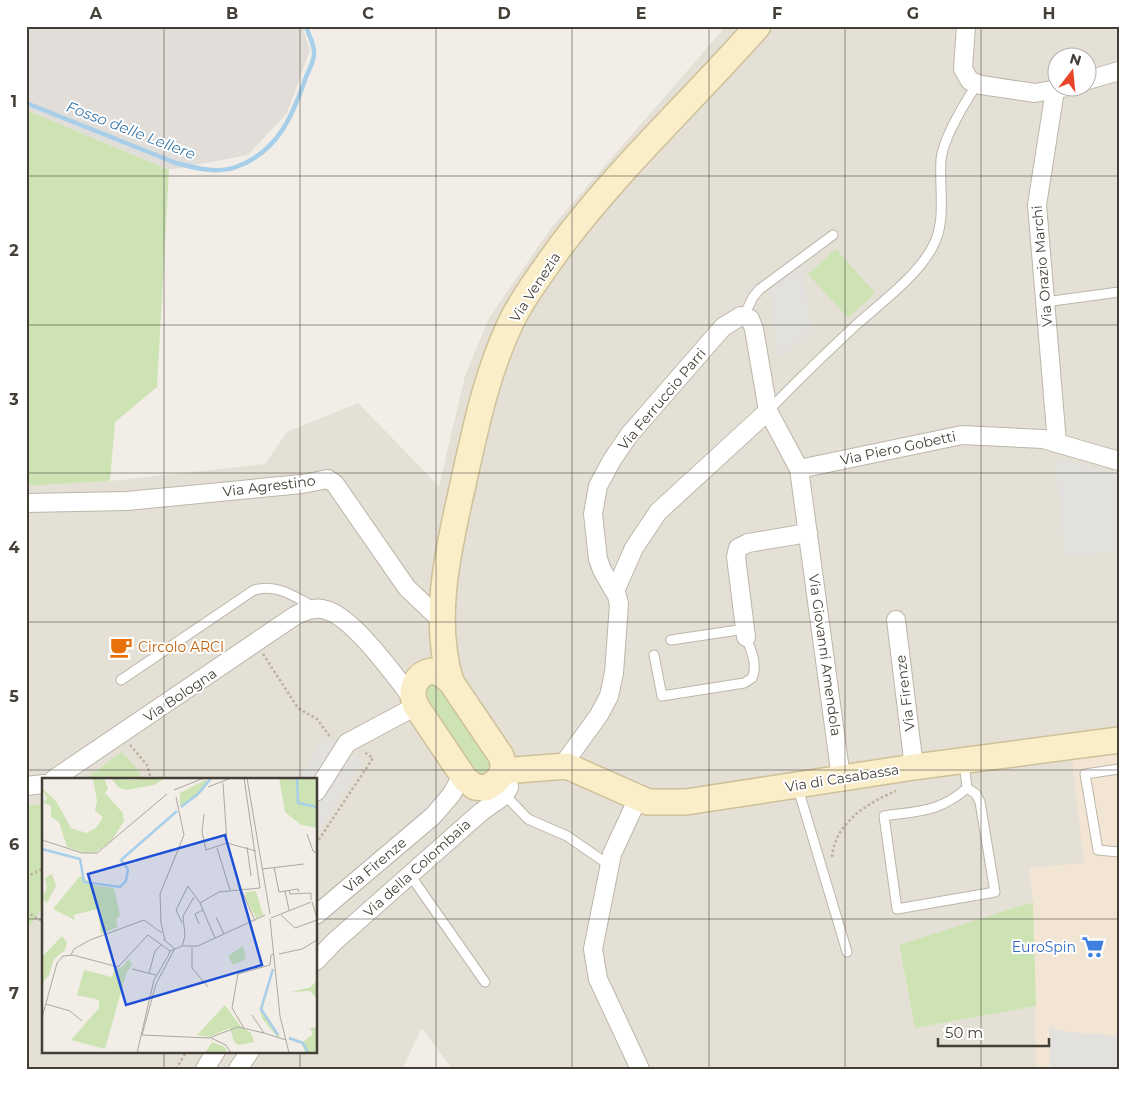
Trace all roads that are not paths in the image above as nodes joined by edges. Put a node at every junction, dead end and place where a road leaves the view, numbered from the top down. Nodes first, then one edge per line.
1 (758, 26) edge
2 (966, 26) edge
3 (1119, 70) edge
4 (1098, 77) edge
5 (977, 84) junction
6 (1048, 91) edge
7 (1057, 98) edge
8 (833, 235) dead end
9 (1119, 292) edge
10 (1045, 302) junction
11 (744, 316) junction
12 (768, 411) junction
13 (1057, 443) junction
14 (1119, 461) edge
15 (799, 469) junction
16 (26, 503) edge
17 (808, 533) junction
18 (615, 591) junction
19 (316, 608) junction
20 (896, 620) dead end
21 (442, 633) junction
22 (746, 633) junction
23 (671, 640) dead end
24 (378, 654) junction
25 (654, 655) dead end
26 (424, 674) junction
27 (120, 680) dead end
28 (451, 682) junction
29 (414, 702) junction
30 (1119, 740) edge
31 (964, 760) junction
32 (562, 766) junction
33 (914, 767) junction
34 (1119, 769) edge
35 (56, 778) edge
36 (841, 778) junction
37 (490, 782) junction
38 (42, 784) edge
39 (797, 785) junction
40 (26, 786) edge
41 (967, 788) junction
42 (318, 789) edge
43 (638, 798) junction
44 (1119, 852) edge
45 (609, 864) junction
46 (410, 874) junction
47 (318, 913) edge
48 (846, 952) dead end
49 (318, 959) edge
50 (485, 982) dead end
51 (215, 1052) edge
52 (249, 1052) edge
53 (205, 1069) edge
54 (238, 1069) edge
55 (640, 1069) edge

1 - 21 street, Via Venezia
2 - 5 street
3 - 4 street
5 - 6 street
5 - 12 lane
7 - 10 street, Via Orazio Marchi
8 - 11 lane
9 - 10 lane
10 - 13 street, Via Orazio Marchi
11 - 12 street
11 - 18 street, Via Ferruccio Parri
12 - 15 street
12 - 18 street
13 - 14 street, Via Piero Gobetti
13 - 15 street, Via Piero Gobetti
15 - 17 street, Via Giovanni Amendola
16 - 21 street, Via Agrestino
17 - 22 street
17 - 36 street, Via Giovanni Amendola
18 - 32 street
19 - 24 street
19 - 27 lane
19 - 35 street, Via Bologna
20 - 33 street, Via Firenze
21 - 26 street, Via Venezia
21 - 28 street, Via Venezia
22 - 23 lane
22 - 25 lane
24 - 26 street
24 - 29 street
26 - 28 street
26 - 29 street, Via Venezia
28 - 37 street
29 - 37 street
29 - 42 street
30 - 31 street, Via di Casabassa
31 - 33 street, Via di Casabassa
31 - 41 lane
32 - 37 street
32 - 43 street
33 - 36 street, Via di Casabassa
34 - 44 lane
36 - 39 street, Via di Casabassa
37 - 45 lane
37 - 46 street, Via della Colombaia
37 - 47 street, Via Firenze
38 - 40 street
39 - 43 street, Via di Casabassa
39 - 48 lane
41 - 41 lane
43 - 45 street
45 - 55 street
46 - 49 street, Via della Colombaia
46 - 50 lane
51 - 53 street
52 - 54 street

